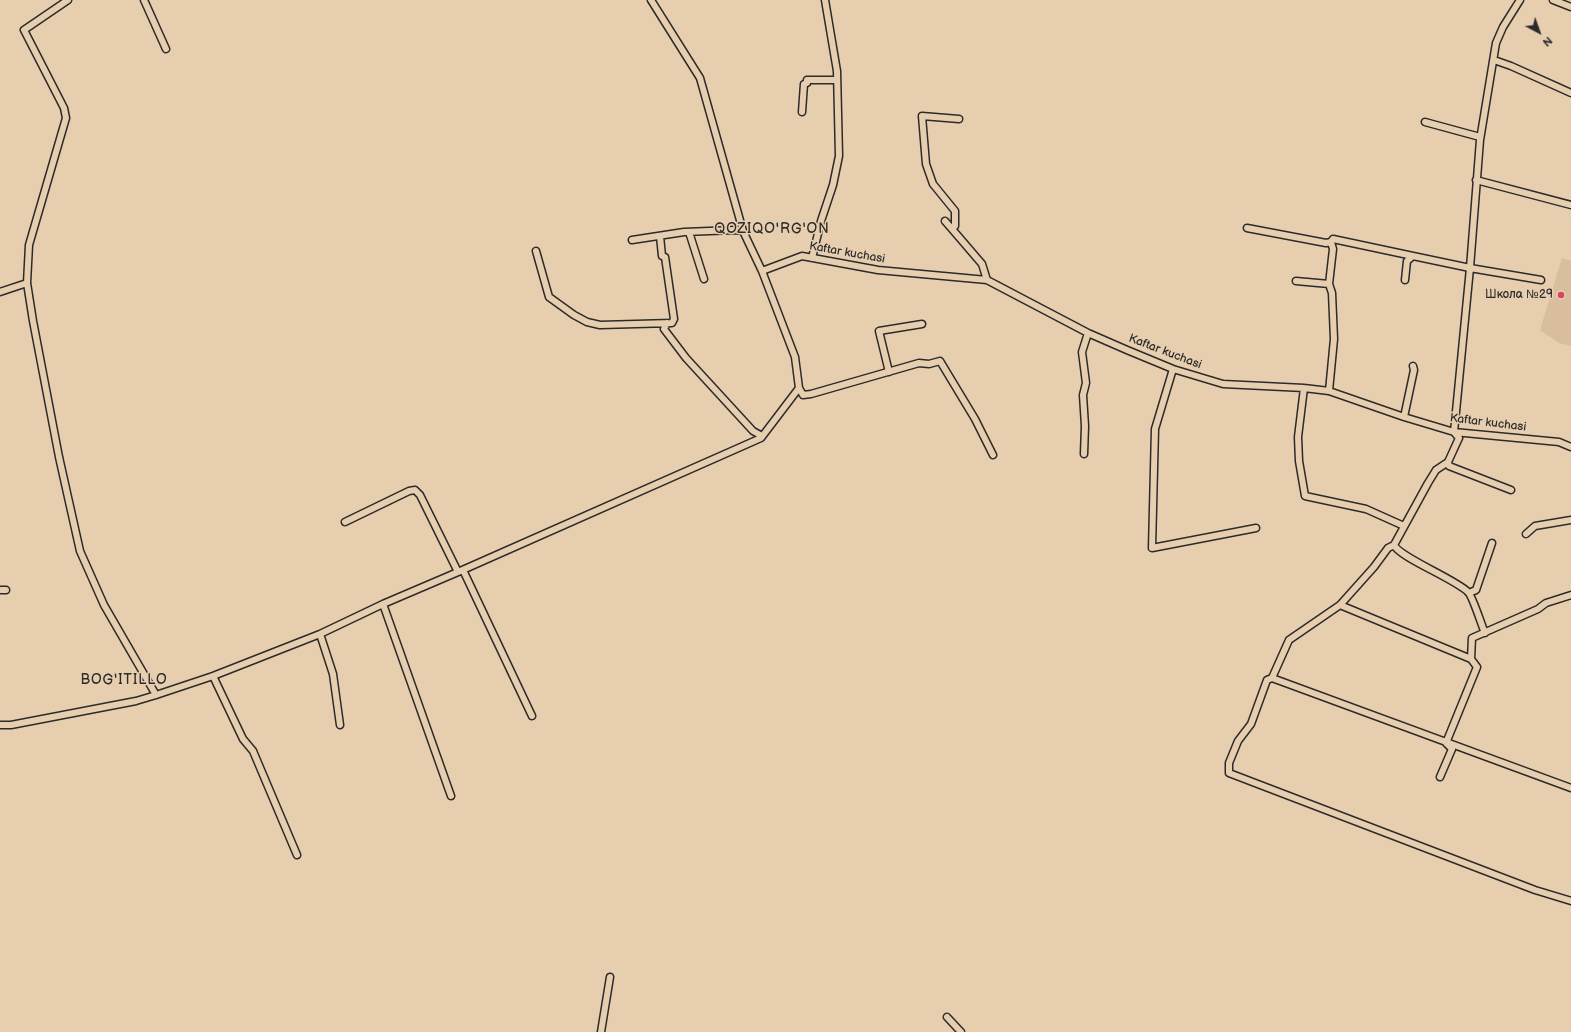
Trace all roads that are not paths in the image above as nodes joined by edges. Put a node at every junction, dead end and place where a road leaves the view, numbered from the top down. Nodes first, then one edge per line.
1 (68, 0) edge
2 (144, 0) edge
3 (651, 0) edge
4 (825, 0) edge
5 (1520, 0) edge
6 (1552, 0) edge
7 (1571, 7) edge
8 (166, 49) dead end
9 (1494, 60) junction
10 (837, 80) junction
11 (1571, 93) edge
12 (802, 112) dead end
13 (959, 119) dead end
14 (1425, 122) dead end
15 (1480, 137) junction
16 (1476, 180) junction
17 (1571, 204) edge
18 (945, 221) dead end
19 (1247, 228) dead end
20 (952, 229) junction
21 (743, 231) junction
22 (689, 232) junction
23 (660, 236) junction
24 (632, 240) dead end
25 (1331, 242) junction
26 (536, 251) dead end
27 (1413, 256) junction
28 (812, 258) junction
29 (1470, 268) junction
30 (762, 271) junction
31 (704, 279) dead end
32 (987, 280) junction
33 (1405, 280) dead end
34 (1541, 280) dead end
35 (1296, 281) dead end
36 (27, 283) junction
37 (1329, 284) junction
38 (0, 292) edge
39 (667, 323) junction
40 (922, 324) dead end
41 (1088, 333) junction
42 (1413, 366) dead end
43 (1173, 369) junction
44 (889, 372) junction
45 (799, 388) junction
46 (1304, 388) junction
47 (1329, 391) junction
48 (1404, 416) junction
49 (1454, 432) junction
50 (762, 436) junction
51 (1571, 447) edge
52 (1084, 454) dead end
53 (994, 455) dead end
54 (1448, 462) junction
55 (1511, 490) dead end
56 (1571, 520) edge
57 (345, 522) dead end
58 (1404, 526) junction
59 (1256, 528) dead end
60 (1526, 534) dead end
61 (1492, 543) dead end
62 (1394, 545) junction
63 (461, 571) junction
64 (1469, 593) junction
65 (1571, 595) edge
66 (383, 604) junction
67 (1340, 605) junction
68 (1485, 633) junction
69 (320, 634) junction
70 (1471, 659) junction
71 (213, 676) junction
72 (1272, 678) junction
73 (156, 695) junction
74 (532, 716) dead end
75 (0, 725) edge
76 (340, 725) dead end
77 (1446, 743) junction
78 (1440, 777) dead end
79 (1571, 788) edge
80 (451, 796) dead end
81 (298, 854) dead end
82 (1571, 902) edge
83 (610, 977) dead end
84 (947, 1017) dead end
85 (601, 1032) edge
86 (961, 1032) edge

1 - 36 street
2 - 8 street
3 - 21 street
4 - 10 street
5 - 9 street
6 - 7 street
9 - 11 street
9 - 15 street
10 - 12 street
10 - 28 street
13 - 20 street
14 - 15 street
15 - 16 street
16 - 17 street
16 - 29 street
18 - 20 street
19 - 25 street
20 - 32 street
21 - 22 street
21 - 30 street
22 - 23 street
22 - 31 street
23 - 24 street
23 - 39 street
25 - 27 street
25 - 37 street
26 - 39 street
27 - 29 street
27 - 33 street
28 - 30 street, Kaftar kuchasi
28 - 32 street, Kaftar kuchasi
29 - 34 street
29 - 49 street
30 - 45 street
32 - 41 street, Kaftar kuchasi
35 - 37 street
36 - 38 street
36 - 73 street
37 - 47 street
39 - 50 street
40 - 44 street
41 - 43 street, Kaftar kuchasi
41 - 52 street
42 - 48 street
43 - 46 street, Kaftar kuchasi
43 - 59 street
44 - 45 street
44 - 53 street
45 - 50 street
46 - 47 street, Kaftar kuchasi
46 - 58 street
47 - 48 street, Kaftar kuchasi
48 - 49 street, Kaftar kuchasi
49 - 51 street, Kaftar kuchasi
49 - 54 street
50 - 63 street
54 - 55 street
54 - 58 street
56 - 60 street
57 - 63 street
58 - 62 street
61 - 64 street
62 - 64 street
62 - 67 street
63 - 66 street
63 - 74 street
64 - 68 street
65 - 68 street
66 - 69 street
66 - 80 street
67 - 70 street
67 - 72 street
68 - 70 street
69 - 71 street
69 - 76 street
70 - 77 street
71 - 73 street
71 - 81 street
72 - 77 street
72 - 82 street
73 - 75 street
77 - 78 street
77 - 79 street
83 - 85 street
84 - 86 street

